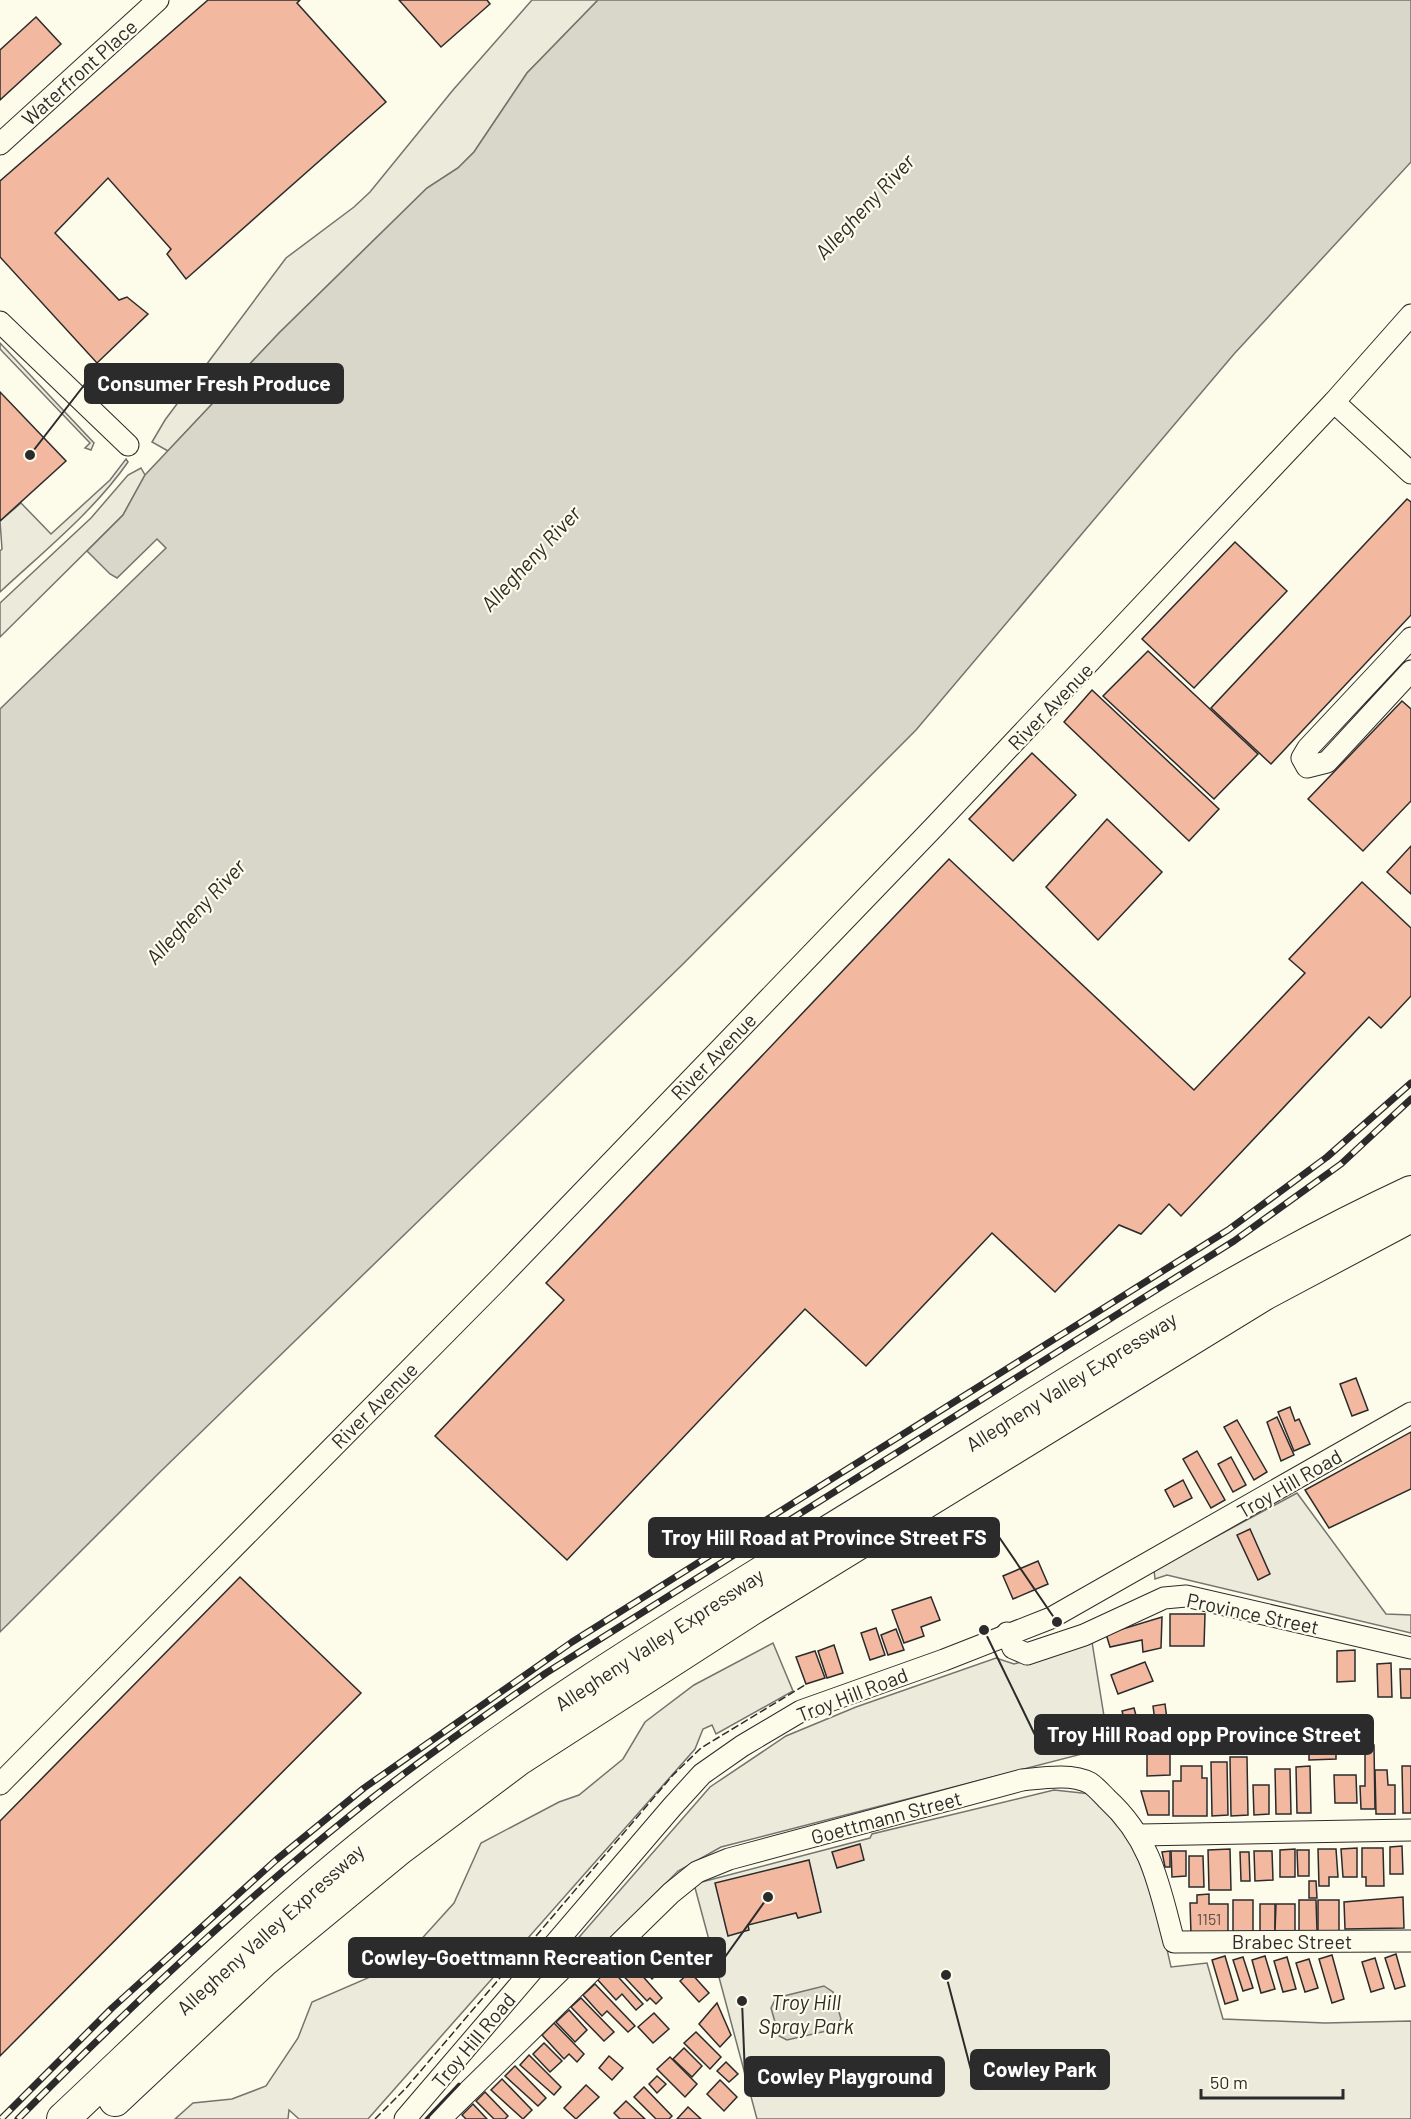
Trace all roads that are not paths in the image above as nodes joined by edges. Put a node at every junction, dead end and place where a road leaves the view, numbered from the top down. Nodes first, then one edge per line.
1 (158, 0) edge
2 (0, 144) edge
3 (1411, 315) edge
4 (0, 322) edge
5 (1334, 402) junction
6 (128, 445) dead end
7 (1411, 473) edge
8 (1411, 639) edge
9 (1411, 671) edge
10 (1411, 1192) edge
11 (1411, 1216) edge
12 (1411, 1237) edge
13 (1266, 1293) junction
14 (1411, 1413) edge
15 (1007, 1633) junction
16 (1411, 1648) edge
17 (0, 1784) edge
18 (1411, 1830) edge
19 (1140, 1835) junction
20 (1411, 1941) edge
21 (1173, 1942) joint
22 (445, 2117) edge
23 (63, 2119) edge
24 (94, 2119) edge
25 (405, 2119) edge

1 - 2 street, Waterfront Place
3 - 5 street, River Avenue
4 - 6 street
5 - 7 street
5 - 17 street, River Avenue
8 - 9 street
10 - 23 highway, Allegheny Valley Expressway
11 - 13 highway, Allegheny Valley Expressway
12 - 13 highway
13 - 24 highway, Allegheny Valley Expressway
14 - 15 street, Troy Hill Road
15 - 16 street, Province Street
15 - 25 street, Troy Hill Road
18 - 19 street
19 - 21 street, Goettmann Street
19 - 22 street, Goettmann Street
20 - 21 street, Brabec Street

